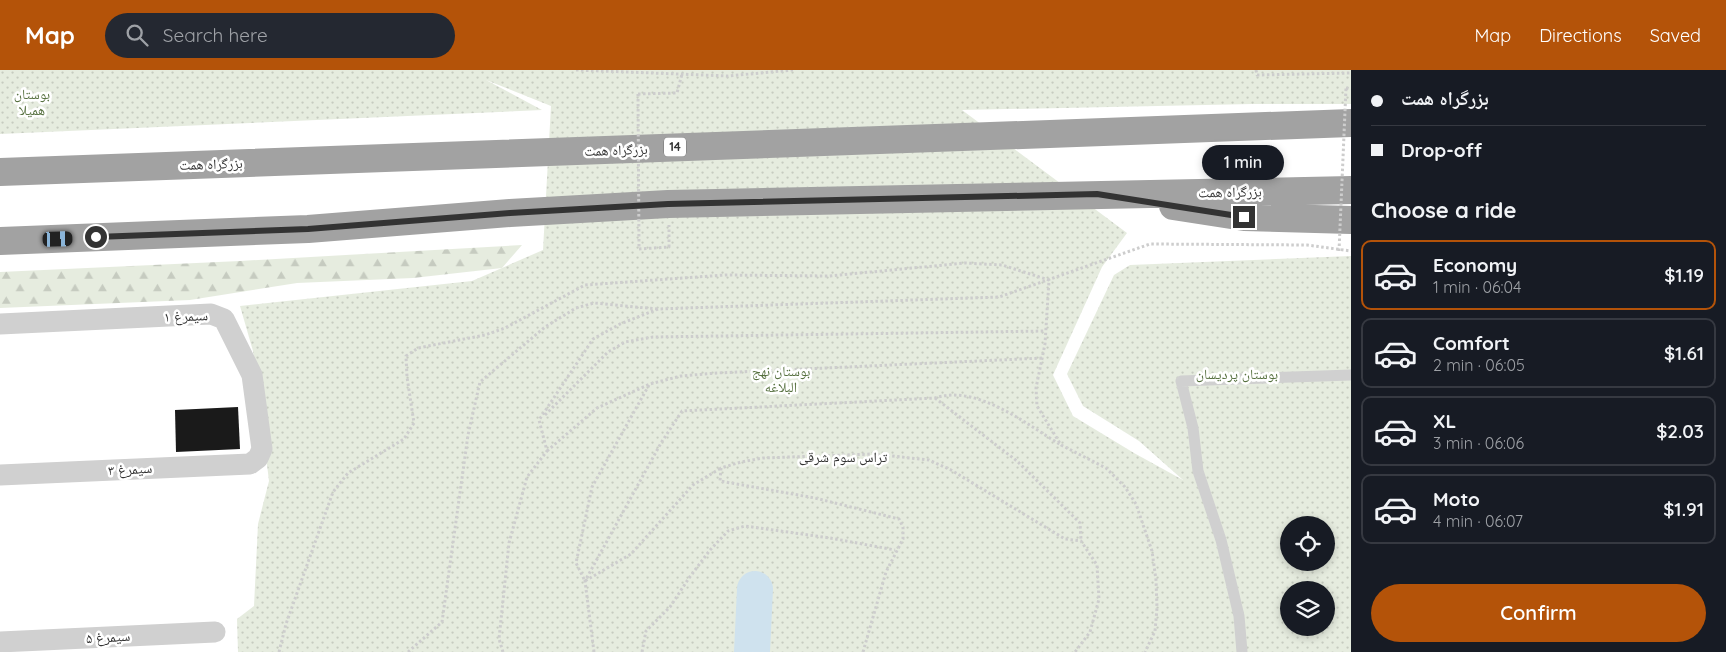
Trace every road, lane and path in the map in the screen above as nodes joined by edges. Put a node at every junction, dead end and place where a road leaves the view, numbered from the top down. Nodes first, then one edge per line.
1 (576, 70) edge
2 (793, 70) edge
3 (1256, 70) edge
4 (682, 74) junction
5 (1351, 74) edge
6 (1351, 89) edge
7 (1351, 123) edge
8 (0, 172) edge
9 (1351, 190) edge
10 (1097, 194) junction
11 (1351, 220) edge
12 (0, 241) edge
13 (1306, 245) junction
14 (669, 247) dead end
15 (1351, 251) edge
16 (1049, 280) junction
17 (658, 309) junction
18 (0, 324) edge
19 (1045, 331) junction
20 (1043, 358) junction
21 (1351, 375) edge
22 (650, 384) junction
23 (935, 398) junction
24 (540, 420) junction
25 (1061, 445) junction
26 (546, 451) junction
27 (258, 458) joint
28 (721, 468) junction
29 (0, 475) edge
30 (1081, 540) junction
31 (896, 550) junction
32 (585, 581) junction
33 (215, 632) dead end
34 (0, 642) edge
35 (279, 652) edge
36 (408, 652) edge
37 (503, 652) edge
38 (594, 652) edge
39 (642, 652) edge
40 (863, 652) edge
41 (1075, 652) edge
42 (1145, 652) edge
43 (1242, 652) edge

1 - 4 path
2 - 4 path
3 - 5 path
4 - 14 path, bridge
6 - 13 path, bridge
7 - 8 highway, بزرگراه همت / 14
9 - 10 highway, بزرگراه همت
10 - 11 highway
10 - 12 highway, بزرگراه همت
13 - 15 path
13 - 16 path
16 - 17 path
16 - 19 path
16 - 35 path
17 - 24 path
17 - 36 path
18 - 27 street, سیمرغ ۱
19 - 20 path
19 - 24 path
20 - 22 path
20 - 25 path
21 - 43 lane
22 - 26 path
22 - 32 path
23 - 25 path
23 - 30 path
23 - 32 path
24 - 26 path
25 - 42 path
26 - 37 path
27 - 29 street, سیمرغ ۳
28 - 30 path, تراس سوم شرقی
28 - 31 path
28 - 32 path, تراس سوم شرقی
30 - 41 path
31 - 39 path
31 - 40 path
32 - 38 path
33 - 34 street, سیمرغ ۵

